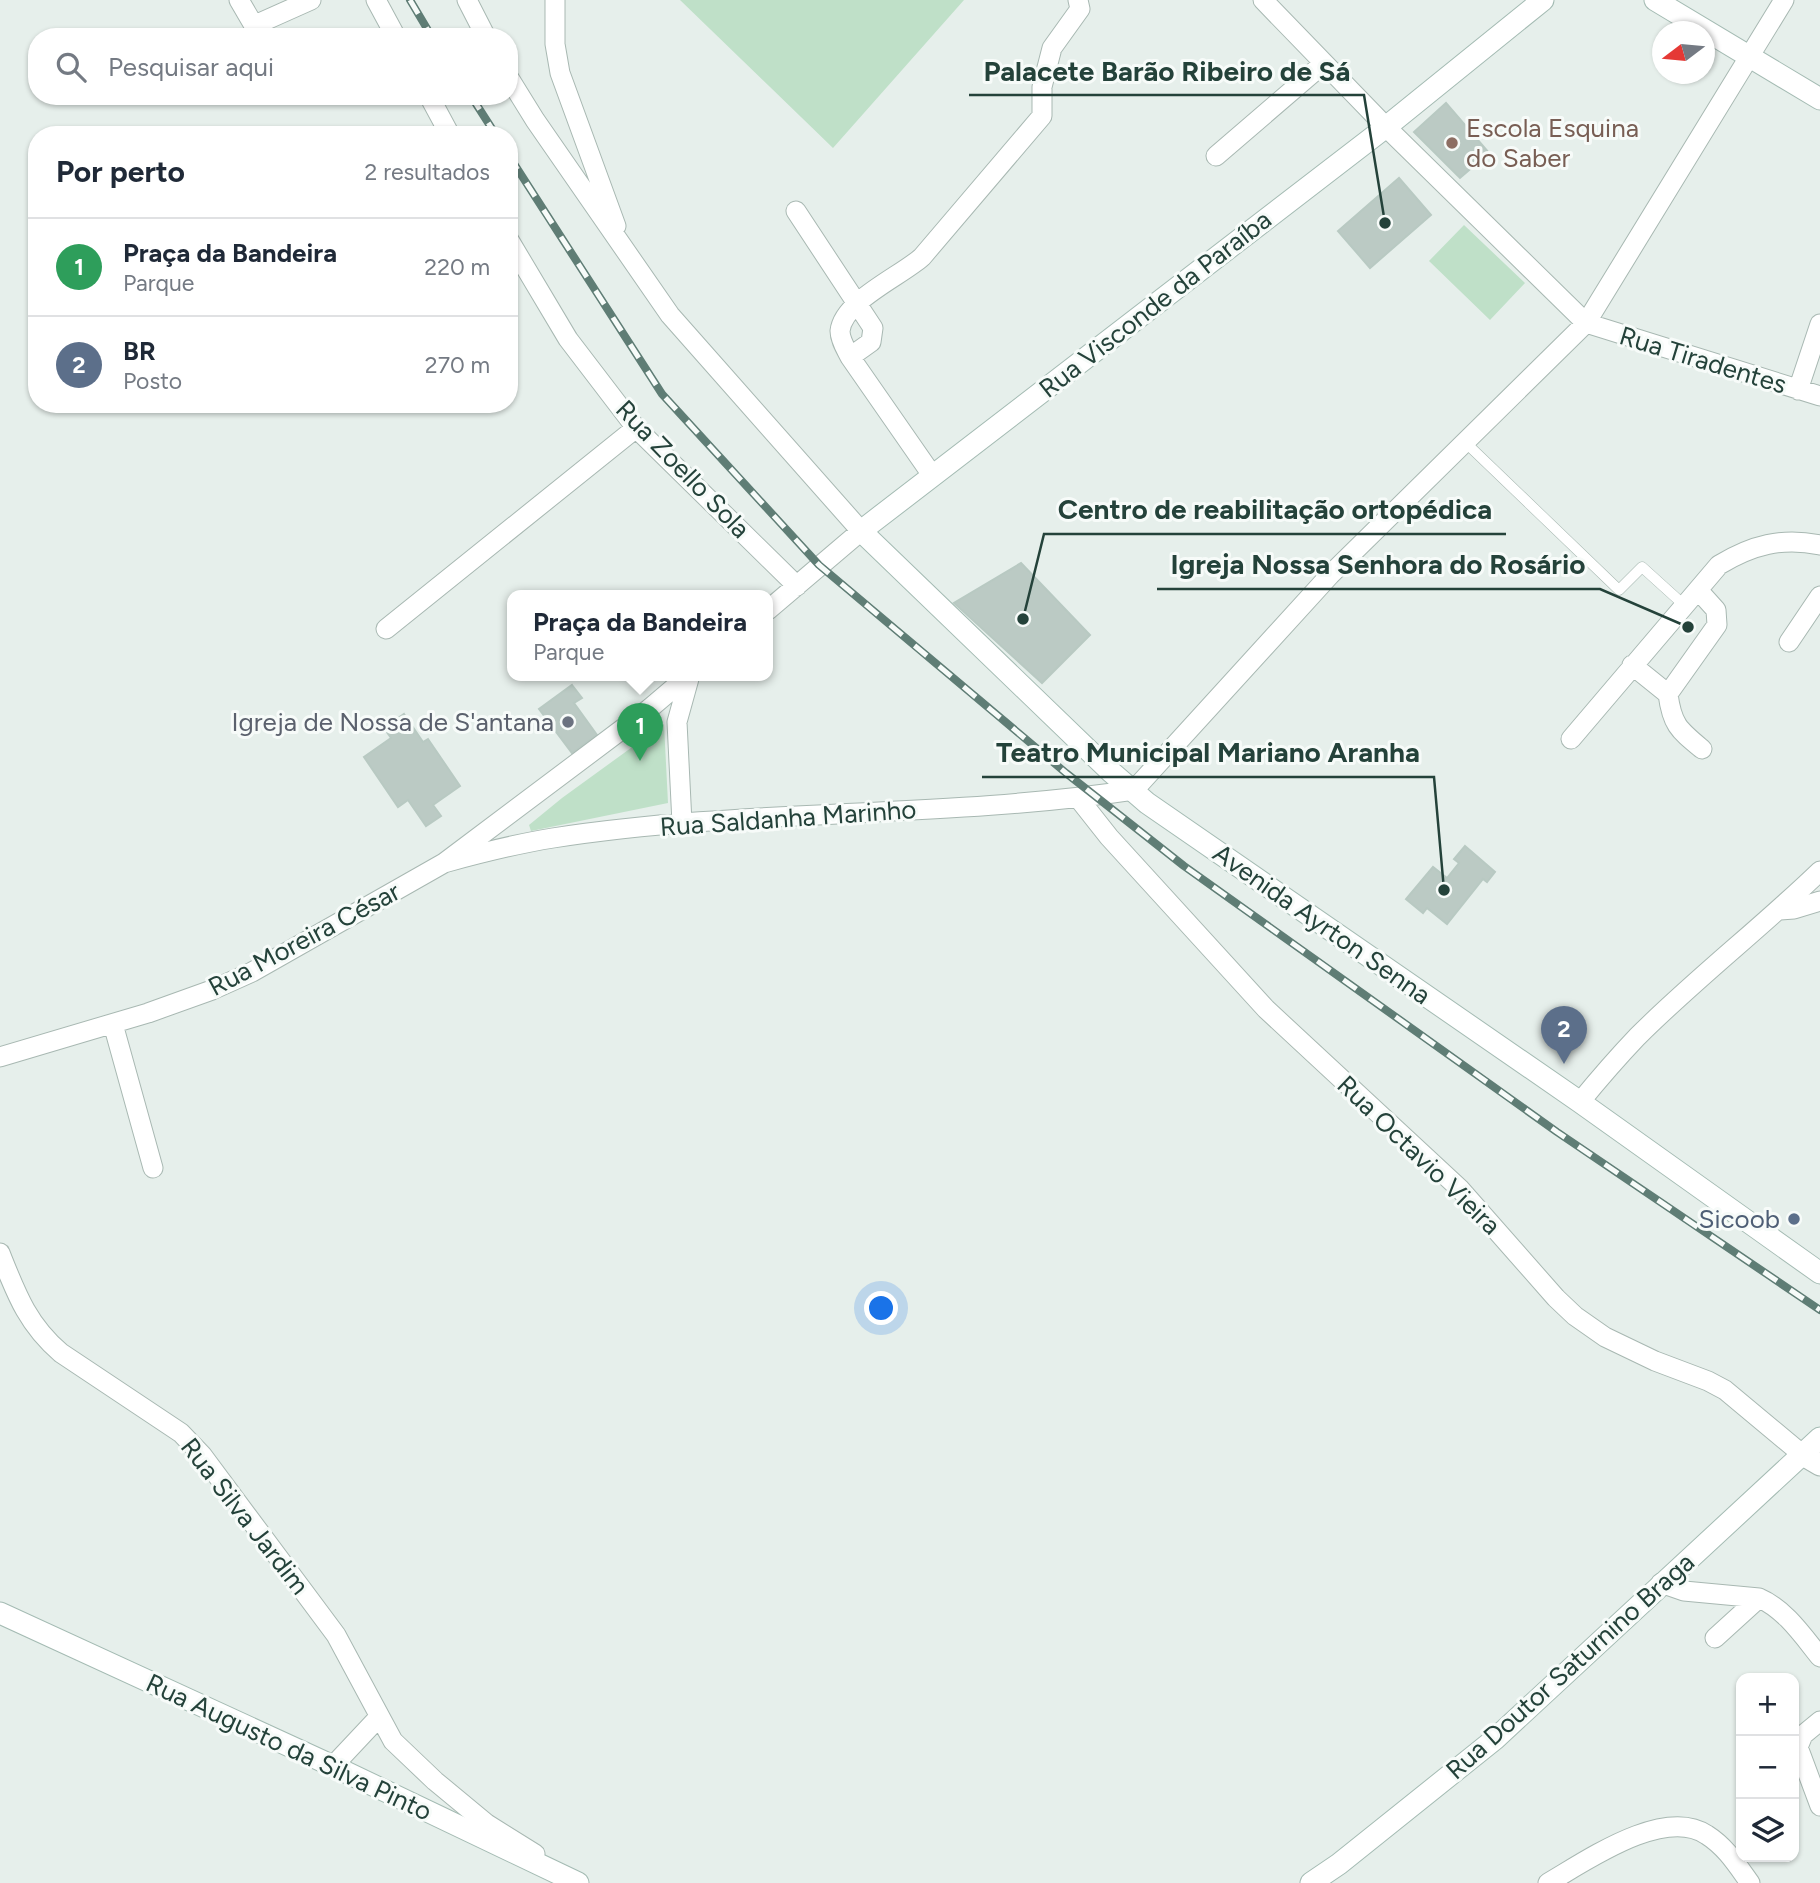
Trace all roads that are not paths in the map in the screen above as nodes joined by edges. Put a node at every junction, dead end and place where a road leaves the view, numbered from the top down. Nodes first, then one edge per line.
1 (239, 0) edge
2 (311, 0) edge
3 (376, 0) edge
4 (467, 0) edge
5 (555, 0) edge
6 (1263, 0) edge
7 (1543, 0) edge
8 (1655, 0) edge
9 (1784, 0) edge
10 (1079, 5) edge
11 (256, 28) edge
12 (263, 28) edge
13 (391, 28) edge
14 (481, 28) edge
15 (1749, 57) junction
16 (1323, 64) junction
17 (518, 93) edge
18 (1820, 99) edge
19 (434, 105) edge
20 (445, 126) edge
21 (1385, 127) junction
22 (1216, 156) dead end
23 (796, 211) dead end
24 (518, 255) edge
25 (627, 255) junction
26 (857, 303) junction
27 (1586, 323) junction
28 (1820, 324) edge
29 (850, 357) junction
30 (1798, 390) junction
31 (1820, 396) edge
32 (636, 428) junction
33 (1466, 443) junction
34 (932, 475) junction
35 (861, 531) junction
36 (1820, 545) edge
37 (797, 586) junction
38 (1698, 590) junction
39 (1820, 596) edge
40 (1684, 605) junction
41 (773, 606) edge
42 (386, 629) dead end
43 (1789, 642) dead end
44 (1632, 665) junction
45 (683, 681) edge
46 (688, 681) edge
47 (1668, 694) junction
48 (649, 709) junction
49 (677, 722) junction
50 (1571, 739) dead end
51 (1702, 749) dead end
52 (1133, 790) junction
53 (1079, 799) junction
54 (682, 823) junction
55 (444, 863) junction
56 (1820, 871) edge
57 (1820, 901) edge
58 (1780, 910) junction
59 (113, 1024) junction
60 (0, 1057) edge
61 (1580, 1102) junction
62 (153, 1168) dead end
63 (0, 1253) edge
64 (1820, 1273) edge
65 (1820, 1438) edge
66 (1811, 1460) edge
67 (1661, 1583) junction
68 (1759, 1598) junction
69 (0, 1613) edge
70 (1715, 1639) dead end
71 (1820, 1657) edge
72 (379, 1717) junction
73 (1820, 1721) edge
74 (333, 1766) junction
75 (1820, 1806) edge
76 (579, 1883) edge
77 (1311, 1883) edge
78 (1548, 1883) edge
79 (1750, 1883) edge

1 - 11 street
2 - 12 street
3 - 13 street
4 - 14 street
5 - 25 street
6 - 16 street
7 - 21 main road, Rua Visconde da Paraíba
8 - 15 main road
9 - 15 street
10 - 26 street
15 - 18 main road
15 - 27 street
16 - 21 street
16 - 22 street
17 - 25 street
19 - 20 street
21 - 27 street
21 - 34 main road, Rua Visconde da Paraíba
23 - 26 street
24 - 32 street, Rua Zoello Sola
25 - 35 street
26 - 29 street
26 - 29 street
27 - 30 street, Rua Tiradentes
27 - 33 street
28 - 30 street
29 - 34 street
30 - 31 street, Rua Tiradentes
32 - 37 street, Rua Zoello Sola
32 - 42 street
33 - 40 lane
33 - 52 street
34 - 35 main road, Rua Visconde da Paraíba
35 - 37 street, Rua Visconde da Paraíba
35 - 52 main road, Avenida Ayrton Senna
36 - 38 street
37 - 41 street, Rua Visconde da Paraíba
38 - 40 street
38 - 47 street
39 - 43 street
40 - 44 street
44 - 47 street
44 - 50 street
45 - 48 street
46 - 49 street
47 - 51 street
48 - 49 street
48 - 55 street
49 - 54 street
52 - 53 street, Rua Saldanha Marinho
52 - 61 main road, Avenida Ayrton Senna
53 - 54 street, Rua Saldanha Marinho
53 - 66 street, Rua Octavio Vieira
54 - 55 street, Rua Saldanha Marinho
55 - 59 street, Rua Moreira César
56 - 58 street
57 - 58 street
58 - 61 street
59 - 60 street, Rua Moreira César
59 - 62 street
61 - 64 main road, Avenida Ayrton Senna
63 - 72 street, Rua Silva Jardim
65 - 66 main road, Rua Doutor Saturnino Braga
66 - 67 main road, Rua Doutor Saturnino Braga
67 - 68 street
67 - 77 main road, Rua Doutor Saturnino Braga
68 - 70 street
68 - 71 street
69 - 74 main road, Rua Augusto da Silva Pinto
72 - 74 street
72 - 76 street, Rua Silva Jardim
73 - 75 street
74 - 76 main road, Rua Augusto da Silva Pinto
78 - 79 street

